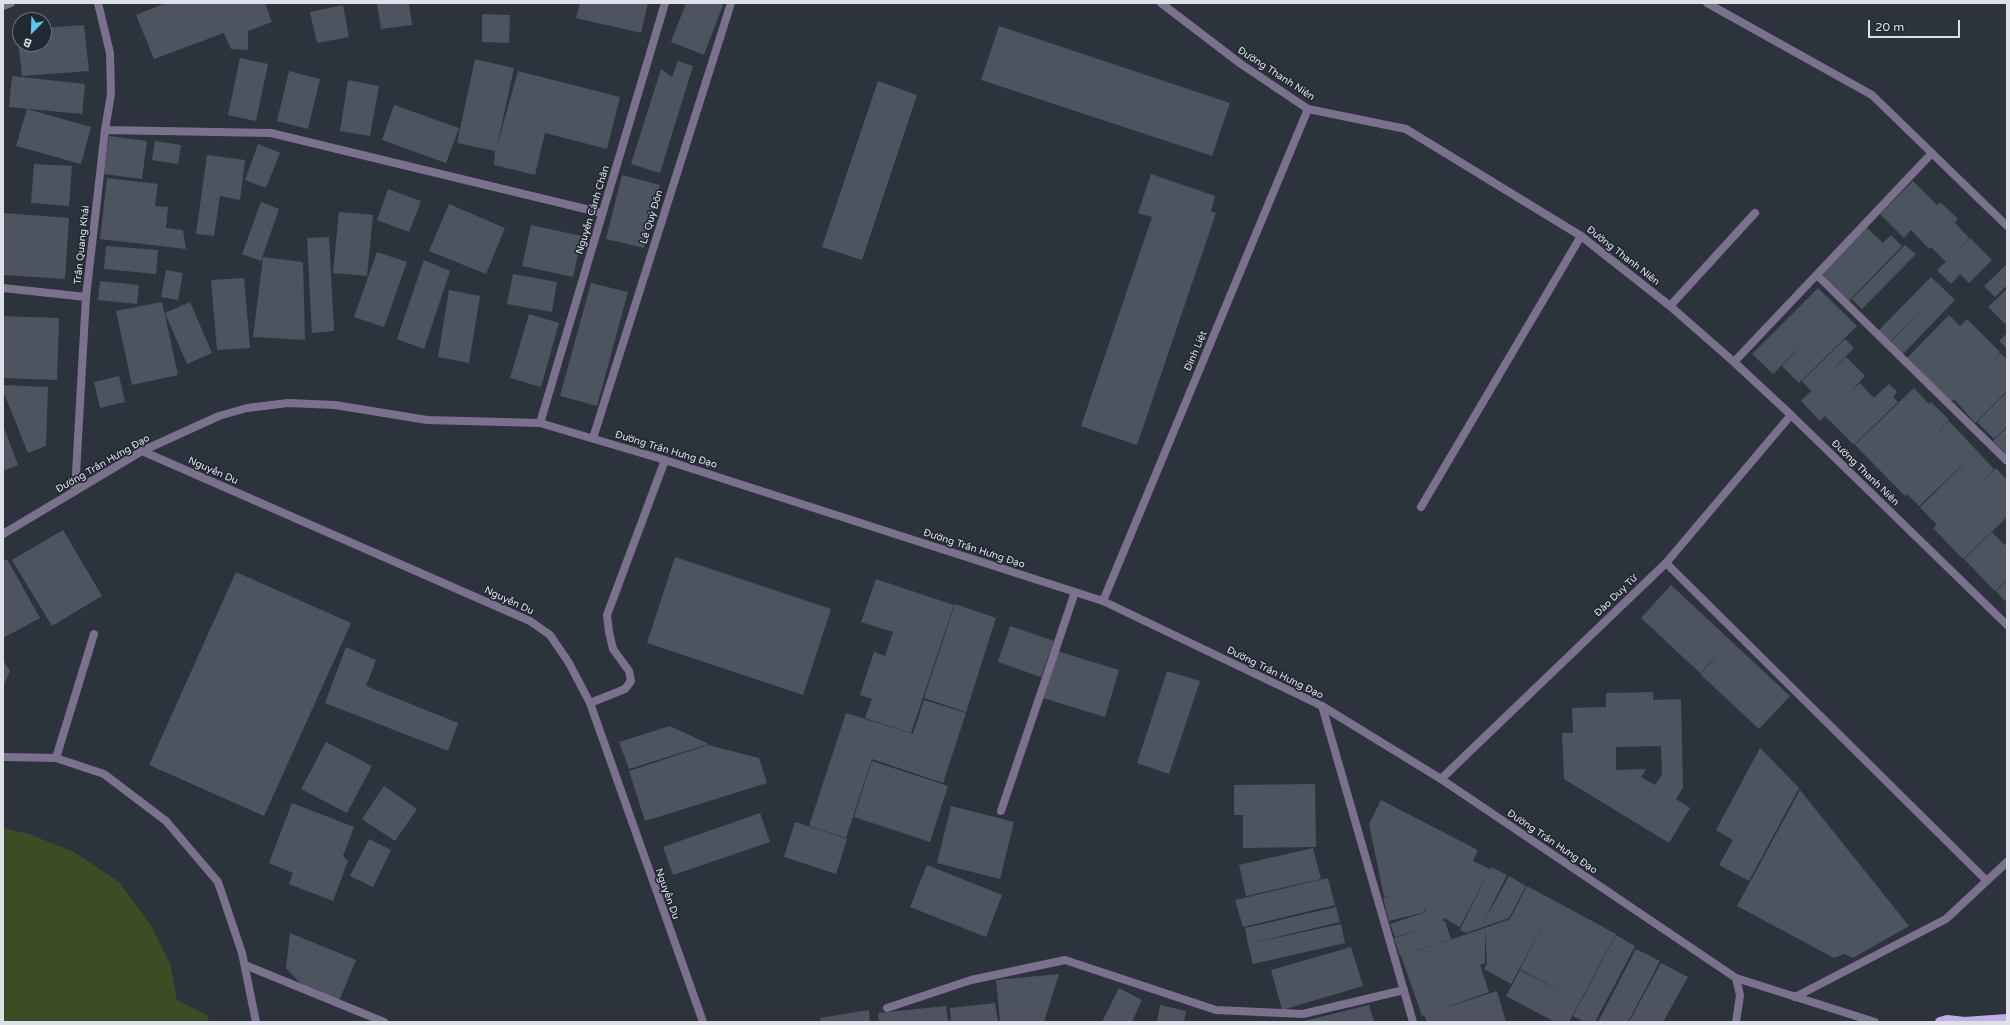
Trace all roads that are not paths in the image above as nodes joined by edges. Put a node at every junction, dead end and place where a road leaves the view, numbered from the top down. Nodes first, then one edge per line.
1 (11, 3) edge
2 (98, 3) edge
3 (665, 3) edge
4 (731, 3) edge
5 (1161, 3) edge
6 (1707, 3) edge
7 (3, 6) edge
8 (1308, 109) junction
9 (105, 130) junction
10 (1932, 153) junction
11 (602, 213) junction
12 (1755, 213) dead end
13 (2007, 226) edge
14 (1581, 236) junction
15 (1817, 275) junction
16 (3, 288) edge
17 (86, 297) junction
18 (1670, 306) junction
19 (1734, 362) junction
20 (1792, 415) junction
21 (540, 424) junction
22 (593, 438) junction
23 (142, 450) junction
24 (665, 460) junction
25 (2007, 461) edge
26 (75, 491) junction
27 (1421, 507) dead end
28 (3, 534) edge
29 (1666, 563) junction
30 (1075, 592) junction
31 (1103, 601) junction
32 (2007, 625) edge
33 (94, 634) dead end
34 (590, 702) junction
35 (1322, 706) junction
36 (3, 757) edge
37 (56, 758) junction
38 (1441, 779) junction
39 (1001, 811) dead end
40 (2007, 862) edge
41 (1987, 881) junction
42 (245, 965) junction
43 (1736, 978) junction
44 (1404, 990) junction
45 (1795, 997) junction
46 (887, 1008) dead end
47 (2007, 1019) edge
48 (256, 1022) edge
49 (384, 1022) edge
50 (703, 1022) edge
51 (1413, 1022) edge
52 (1736, 1022) edge
53 (1875, 1022) edge
54 (1940, 1022) edge
55 (1964, 1022) edge

1 - 7 street
2 - 9 street, Trần Quang Khải
3 - 11 street, Nguyễn Cảnh Chân
4 - 22 street, Lê Quý Đôn
5 - 8 street, Đường Thanh Niên
6 - 10 street
8 - 14 street, Đường Thanh Niên
8 - 31 street, Đinh Liệt
9 - 11 street
9 - 17 street, Trần Quang Khải
10 - 13 street
10 - 15 street
11 - 21 street, Nguyễn Cảnh Chân
12 - 18 street
14 - 18 street, Đường Thanh Niên
14 - 27 street
15 - 19 street
15 - 25 street
16 - 17 street
17 - 26 street, Trần Quang Khải
18 - 19 street, Đường Thanh Niên
19 - 20 street, Đường Thanh Niên
20 - 29 street, Đào Duy Từ
20 - 32 street, Đường Thanh Niên
21 - 22 street, Đường Trần Hưng Đạo
21 - 23 street, Đường Trần Hưng Đạo
22 - 24 street, Đường Trần Hưng Đạo
23 - 26 street, Đường Trần Hưng Đạo
23 - 34 street, Nguyễn Du
24 - 30 street, Đường Trần Hưng Đạo
24 - 34 street
26 - 28 street, Đường Trần Hưng Đạo
29 - 38 street, Đào Duy Từ
29 - 41 street
30 - 31 street, Đường Trần Hưng Đạo
30 - 39 street
31 - 35 street, Đường Trần Hưng Đạo
33 - 37 street
34 - 50 street, Nguyễn Du
35 - 38 street, Đường Trần Hưng Đạo
35 - 44 street
36 - 37 street
37 - 42 street
38 - 43 street, Đường Trần Hưng Đạo
40 - 41 street
41 - 45 street
42 - 48 street
42 - 49 street
43 - 45 street, Đường Trần Hưng Đạo
43 - 52 street
44 - 46 street
44 - 51 street
45 - 53 street, Đường Trần Hưng Đạo
47 - 55 main road
54 - 55 main road

